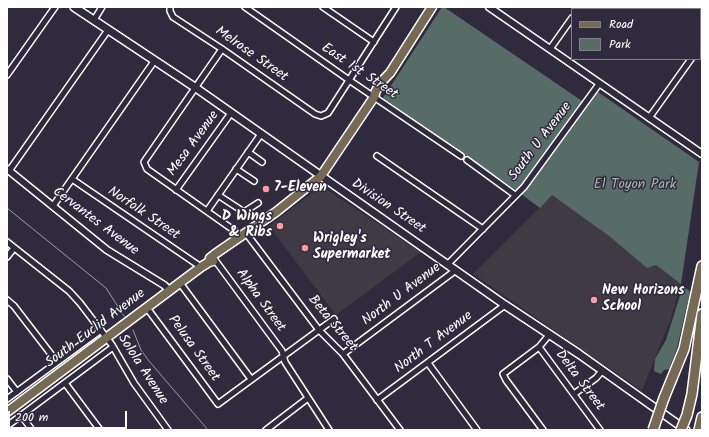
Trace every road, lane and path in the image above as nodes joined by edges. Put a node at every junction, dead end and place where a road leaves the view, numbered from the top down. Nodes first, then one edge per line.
1 (55, 7) edge
2 (74, 7) edge
3 (102, 7) edge
4 (245, 7) edge
5 (323, 7) edge
6 (396, 7) edge
7 (432, 7) edge
8 (489, 7) edge
9 (170, 9) edge
10 (571, 19) edge
11 (94, 20) junction
12 (108, 30) junction
13 (374, 42) junction
14 (222, 49) junction
15 (550, 49) junction
16 (155, 60) junction
17 (690, 60) edge
18 (7, 75) edge
19 (349, 80) junction
20 (599, 84) junction
21 (196, 88) junction
22 (374, 97) junction
23 (232, 113) junction
24 (649, 118) junction
25 (261, 134) junction
26 (248, 152) junction
27 (701, 153) edge
28 (377, 156) dead end
29 (461, 156) dead end
30 (467, 160) dead end
31 (262, 162) dead end
32 (236, 169) junction
33 (8, 170) edge
34 (320, 176) junction
35 (72, 179) junction
36 (254, 181) dead end
37 (176, 190) junction
38 (516, 194) junction
39 (218, 196) junction
40 (258, 203) dead end
41 (53, 206) junction
42 (207, 211) junction
43 (482, 229) junction
44 (244, 235) junction
45 (7, 242) edge
46 (14, 248) junction
47 (7, 257) edge
48 (212, 261) junction
49 (448, 264) junction
50 (702, 266) edge
51 (201, 267) junction
52 (456, 270) junction
53 (180, 283) junction
54 (170, 291) junction
55 (7, 300) edge
56 (505, 305) junction
57 (147, 308) junction
58 (702, 314) edge
59 (334, 319) dead end
60 (101, 330) junction
61 (319, 330) junction
62 (549, 335) junction
63 (107, 337) junction
64 (113, 347) junction
65 (539, 347) junction
66 (343, 354) junction
67 (284, 356) junction
68 (56, 362) junction
69 (428, 363) junction
70 (602, 371) junction
71 (7, 379) edge
72 (251, 380) junction
73 (65, 383) junction
74 (17, 392) junction
75 (574, 394) junction
76 (308, 398) junction
77 (7, 399) edge
78 (377, 400) junction
79 (7, 412) edge
80 (22, 415) junction
81 (687, 415) junction
82 (7, 426) edge
83 (32, 430) edge
84 (100, 430) edge
85 (168, 430) edge
86 (266, 430) edge
87 (329, 430) edge
88 (400, 430) edge
89 (477, 430) edge
90 (543, 430) edge
91 (600, 430) edge
92 (653, 430) edge
93 (681, 430) edge
94 (685, 430) edge

1 - 18 street
2 - 11 main road, Division Street
3 - 11 street
4 - 19 street, East 1st Street
5 - 13 street
6 - 13 street
7 - 22 main road, South Euclid Avenue
8 - 15 street
9 - 14 street, Melrose Street
10 - 15 street
11 - 12 main road, Division Street
12 - 16 main road, Division Street
12 - 33 street
13 - 19 street
14 - 19 street, Melrose Street
14 - 21 street
15 - 20 street
16 - 21 main road, Division Street
16 - 35 street
17 - 24 street
19 - 22 street, East 1st Street
20 - 24 street
20 - 38 street, South U Avenue
21 - 23 main road, Division Street
21 - 37 street, Beta Street
22 - 29 street, East 1st Street
22 - 34 main road, South Euclid Avenue
23 - 25 main road, Division Street
23 - 37 street, Mesa Avenue
24 - 27 street
25 - 26 street
25 - 34 main road, Division Street
26 - 31 street
26 - 32 street
28 - 43 street
30 - 38 street
32 - 36 street
32 - 39 street
33 - 41 street, Cervantes Avenue
34 - 44 main road, South Euclid Avenue
34 - 49 main road, Division Street
35 - 41 street
35 - 51 street, Norfolk Street
37 - 42 street, Beta Street
38 - 43 street, South U Avenue
39 - 40 street
39 - 42 street
41 - 54 street, Cervantes Avenue
42 - 44 street, Beta Street
43 - 49 street, South U Avenue
44 - 48 main road, South Euclid Avenue
44 - 61 street, Beta Street
45 - 46 street, Solola Avenue
46 - 47 street
46 - 60 street, Solola Avenue
48 - 51 main road, South Euclid Avenue
48 - 67 street, Alpha Street
49 - 52 main road, Division Street
50 - 92 highway, bridge
51 - 53 main road, South Euclid Avenue
52 - 56 main road, Division Street
52 - 66 street, North U Avenue
53 - 54 main road, South Euclid Avenue
53 - 72 street
54 - 57 main road, South Euclid Avenue
55 - 68 street
56 - 62 main road, Division Street
56 - 69 street, North T Avenue
57 - 63 main road, South Euclid Avenue
57 - 72 street, Pelusa Street
58 - 81 highway
59 - 61 street
60 - 63 street, Solola Avenue
60 - 68 street
61 - 66 street, Beta Street
61 - 67 street
62 - 65 street
62 - 70 main road, Division Street
63 - 64 street, Solola Avenue
63 - 79 main road, South Euclid Avenue
64 - 73 street
64 - 85 street, Solola Avenue
65 - 75 street, Delta Street
65 - 90 street
66 - 78 street, Beta Street
67 - 72 street
67 - 76 street, Alpha Street
68 - 74 street
69 - 78 street, North T Avenue
69 - 89 street
70 - 75 street
70 - 94 main road, Division Street
71 - 74 street
73 - 80 street
73 - 84 street
74 - 77 street
75 - 91 street, Delta Street
76 - 86 street
76 - 87 street, Alpha Street
78 - 88 street, Beta Street
80 - 82 street
80 - 83 street
81 - 93 highway, bridge
81 - 94 highway, bridge

